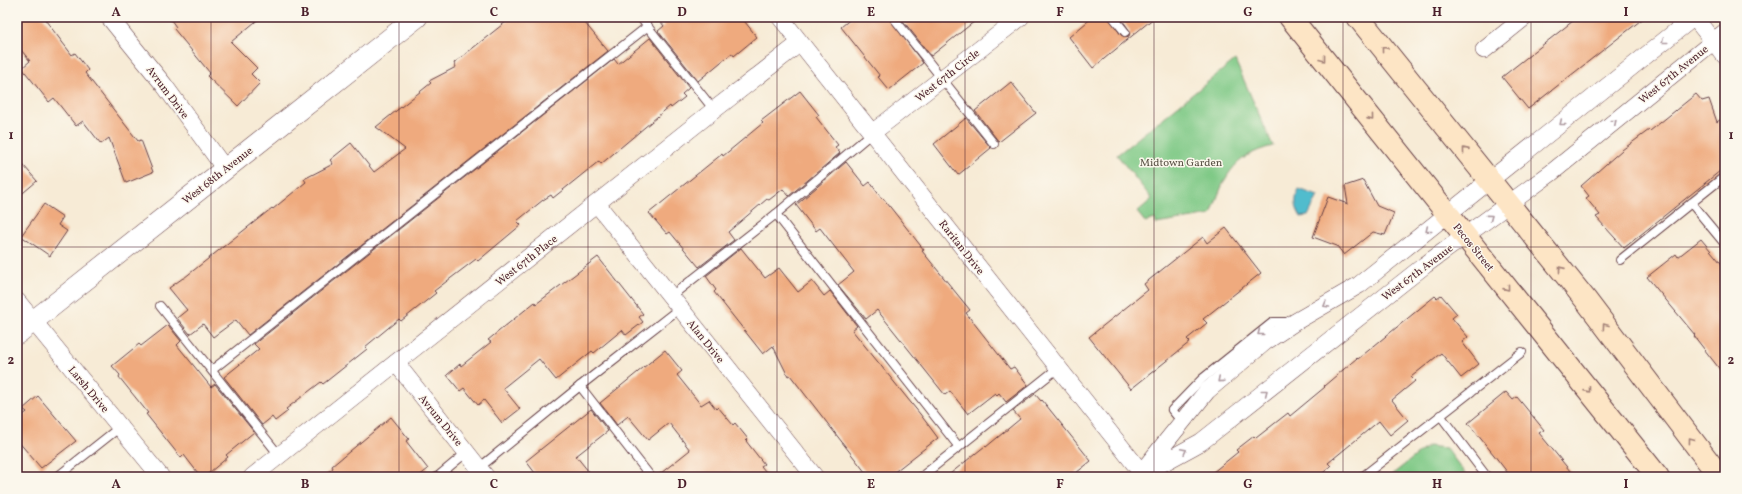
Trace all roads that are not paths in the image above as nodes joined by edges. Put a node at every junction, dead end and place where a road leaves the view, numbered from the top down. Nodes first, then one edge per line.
1 (109, 17) edge
2 (416, 17) edge
3 (640, 17) edge
4 (780, 17) edge
5 (893, 17) edge
6 (1113, 17) edge
7 (1290, 17) edge
8 (1358, 17) edge
9 (1524, 17) edge
10 (1694, 17) edge
11 (1014, 19) edge
12 (648, 26) junction
13 (1125, 32) dead end
14 (1719, 36) edge
15 (800, 43) junction
16 (1484, 50) dead end
17 (1725, 56) edge
18 (943, 79) junction
19 (714, 110) junction
20 (872, 134) junction
21 (994, 144) dead end
22 (225, 169) junction
23 (1725, 176) edge
24 (1490, 180) junction
25 (1692, 203) junction
26 (597, 204) junction
27 (1508, 204) junction
28 (776, 214) junction
29 (1448, 215) junction
30 (1465, 236) junction
31 (1725, 244) edge
32 (1620, 260) dead end
33 (17, 301) edge
34 (675, 303) junction
35 (160, 306) dead end
36 (33, 321) junction
37 (17, 334) edge
38 (1522, 352) dead end
39 (396, 363) junction
40 (1058, 368) junction
41 (212, 370) junction
42 (580, 386) junction
43 (1440, 415) junction
44 (120, 427) junction
45 (959, 447) junction
46 (467, 452) junction
47 (279, 456) junction
48 (483, 472) edge
49 (1141, 476) edge
50 (57, 477) edge
51 (161, 477) edge
52 (252, 477) edge
53 (437, 477) edge
54 (651, 477) edge
55 (814, 477) edge
56 (921, 477) edge
57 (1362, 477) edge
58 (1487, 477) edge
59 (1658, 477) edge
60 (1720, 477) edge

1 - 22 street, Avrum Drive
2 - 22 street, West 68th Avenue
3 - 12 lane
4 - 15 street, Raritan Drive
5 - 18 lane
6 - 13 lane
7 -> 29 main road, Pecos Street
24 -> 8 main road
9 - 16 street
10 - 14 street
10 -> 24 street
11 - 18 street, West 67th Circle
12 - 19 lane
12 - 41 lane
14 - 17 street
27 -> 14 street, West 67th Avenue
15 - 19 street, West 67th Place
15 - 20 street, Raritan Drive
18 - 20 street, West 67th Circle
18 - 21 lane
19 - 26 street, West 67th Place
20 - 28 lane
20 - 40 street, Raritan Drive
22 - 36 street, West 68th Avenue
23 - 25 lane
24 - 27 main road
24 - 29 street
25 - 31 lane
25 - 32 lane
26 - 34 street, Alan Drive
26 - 39 street, West 67th Place
30 -> 27 street, West 67th Avenue
60 -> 27 main road
28 - 34 lane
28 - 45 lane
29 - 30 main road, Pecos Street
29 -> 49 street
49 -> 30 street, West 67th Avenue
30 -> 59 main road, Pecos Street
33 - 36 street, Larsh Drive
34 - 42 lane
34 - 55 street, Alan Drive
35 - 41 lane
36 - 37 street, West 68th Avenue
36 - 44 street, Larsh Drive
38 - 43 lane
39 - 46 street, Avrum Drive
39 - 47 street, West 67th Place
40 - 45 lane
40 - 49 street, Raritan Drive
41 - 47 lane
42 - 48 lane
42 - 54 lane
43 - 57 lane
43 - 58 lane
44 - 50 lane
44 - 51 street, Larsh Drive
45 - 56 lane
46 - 48 street, Avrum Drive
46 - 53 lane
47 - 52 street, West 67th Place

